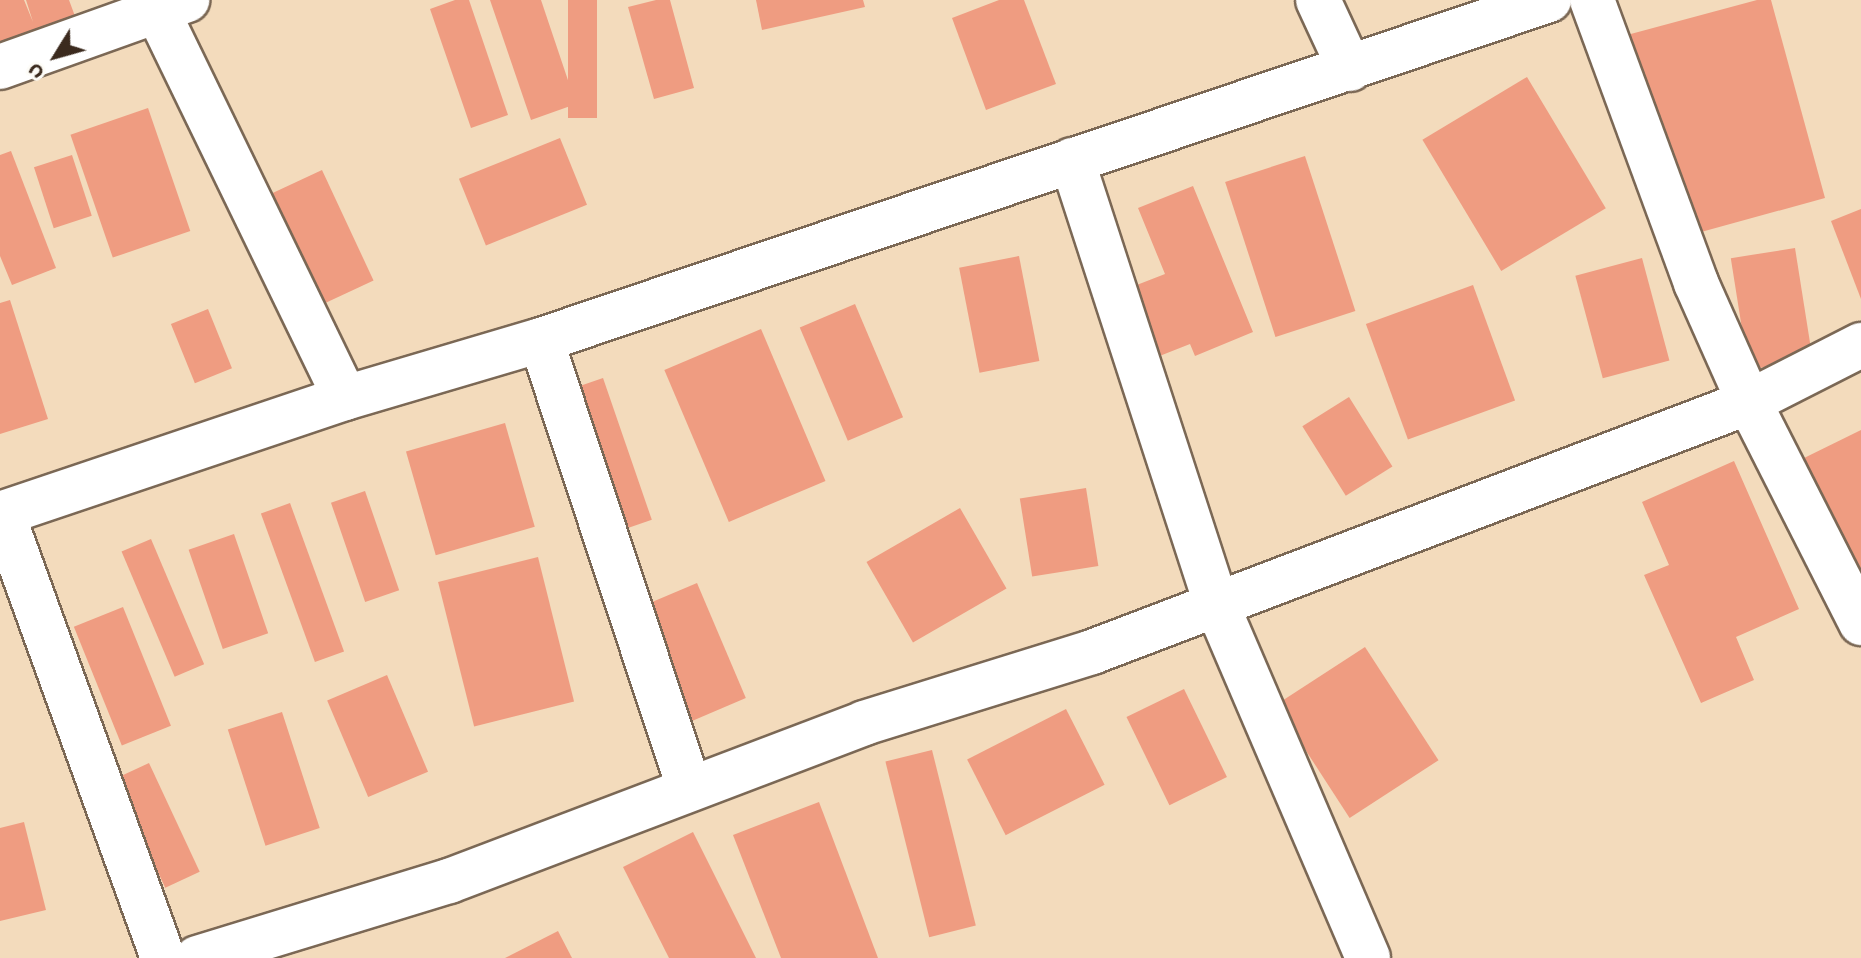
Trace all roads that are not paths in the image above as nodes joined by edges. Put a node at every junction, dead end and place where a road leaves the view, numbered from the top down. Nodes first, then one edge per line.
1 (1318, 0) edge
2 (1549, 0) edge
3 (1592, 0) edge
4 (165, 3) edge
5 (0, 67) edge
6 (1350, 69) junction
7 (1072, 160) junction
8 (541, 340) junction
9 (1861, 345) edge
10 (345, 398) junction
11 (1749, 402) junction
12 (1, 514) edge
13 (1216, 603) junction
14 (1861, 623) edge
15 (689, 788) junction
16 (163, 958) edge
17 (197, 958) edge
18 (1368, 958) edge

1 - 6 street
2 - 6 street
3 - 11 street
4 - 5 street
4 - 10 street
6 - 7 street
7 - 8 street
7 - 13 street
8 - 10 street
8 - 15 street
9 - 11 street
10 - 12 street
11 - 13 street
11 - 14 street
12 - 16 street
13 - 15 street
13 - 18 street
15 - 17 street

